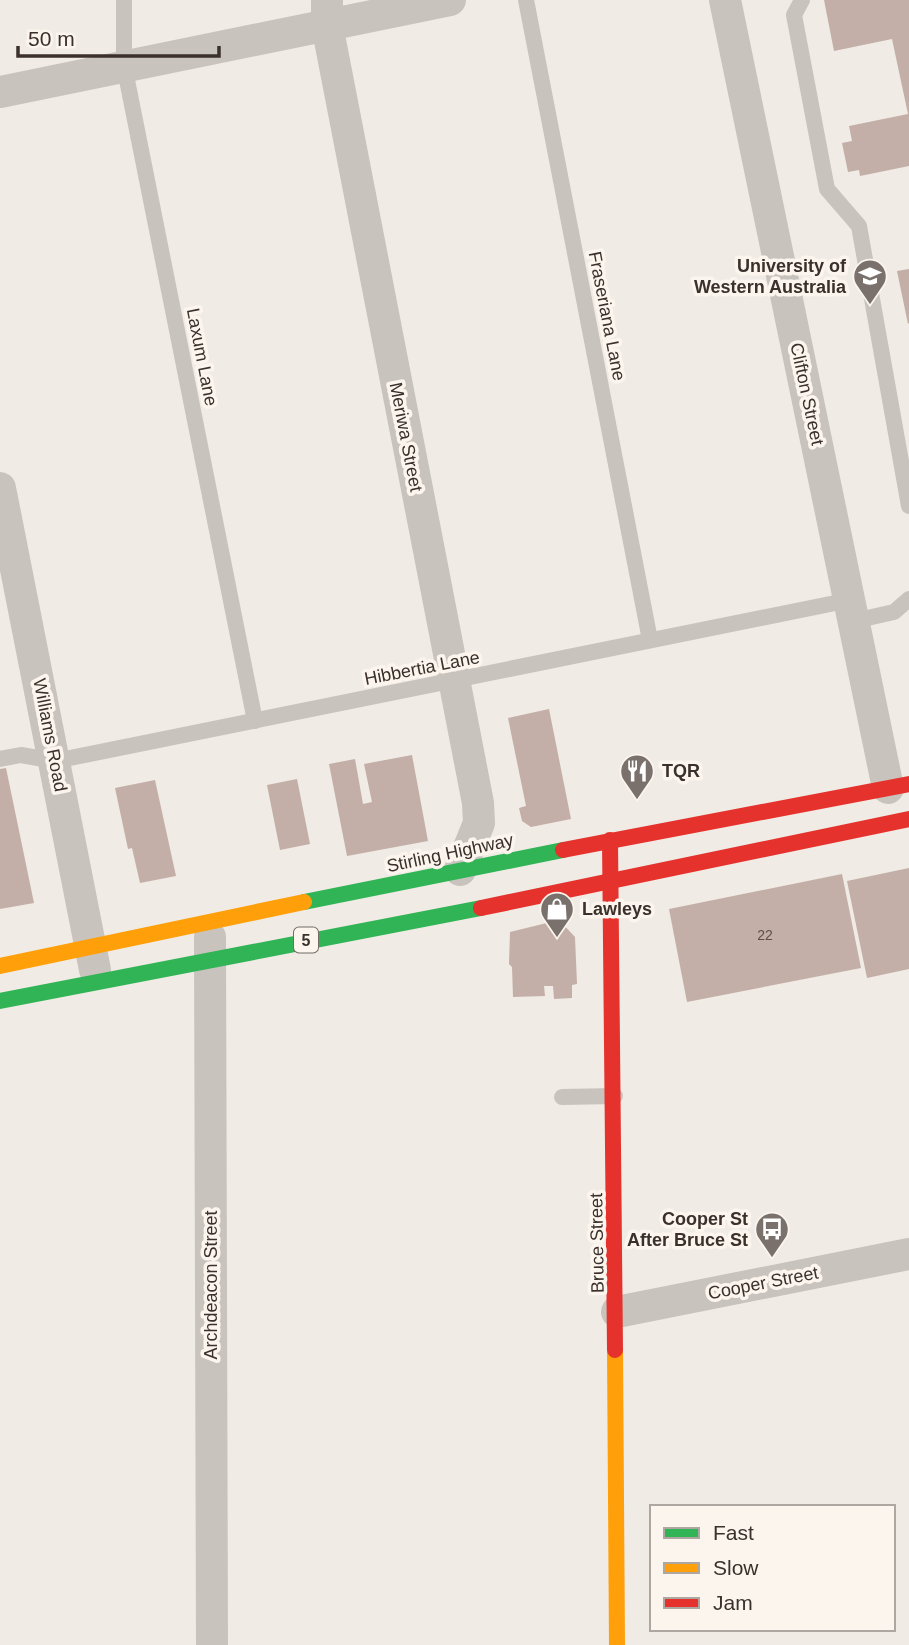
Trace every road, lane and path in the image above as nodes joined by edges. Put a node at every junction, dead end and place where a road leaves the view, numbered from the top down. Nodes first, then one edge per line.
1 (124, 0) edge
2 (450, 0) edge
3 (526, 0) edge
4 (725, 0) edge
5 (802, 0) edge
6 (327, 13) edge
7 (124, 65) junction
8 (0, 92) edge
9 (0, 488) edge
10 (909, 506) edge
11 (909, 599) edge
12 (852, 610) junction
13 (650, 640) junction
14 (453, 682) junction
15 (255, 721) junction
16 (0, 759) edge
17 (55, 761) junction
18 (898, 786) edge
19 (909, 819) edge
20 (610, 840) junction
21 (460, 870) junction
22 (613, 882) junction
23 (210, 925) junction
24 (90, 947) junction
25 (210, 958) junction
26 (0, 967) edge
27 (97, 981) junction
28 (0, 1000) edge
29 (615, 1096) junction
30 (562, 1097) dead end
31 (909, 1254) edge
32 (617, 1312) junction
33 (212, 1645) edge
34 (617, 1645) edge

1 - 7 lane, Laxum Lane
2 - 6 street
3 - 13 lane, Fraseriana Lane
4 - 12 street, Clifton Street
5 - 10 lane
6 - 7 street
6 - 14 street, Meriwa Street
7 - 8 street
7 - 15 lane, Laxum Lane
9 - 17 street, Williams Road
11 - 12 lane, Hibbertia Lane
12 - 13 lane, Hibbertia Lane
12 - 18 street, Clifton Street
13 - 14 lane, Hibbertia Lane
14 - 15 lane, Hibbertia Lane
14 - 21 street, Meriwa Street
15 - 17 lane, Hibbertia Lane
16 - 17 lane, Hibbertia Lane
17 - 24 street, Williams Road
18 - 20 main road, Stirling Highway / 5
19 - 22 main road, 5
20 - 21 main road, Stirling Highway / 5
20 - 22 main road, Bruce Street
21 - 23 main road, Stirling Highway / 5
22 - 25 main road, 5
22 - 29 main road, Bruce Street
23 - 24 main road, Stirling Highway / 5
23 - 25 street, Archdeacon Street
24 - 26 main road, Stirling Highway / 5
24 - 27 street, Williams Road
25 - 27 main road, 5
25 - 33 street, Archdeacon Street
27 - 28 main road, 5
29 - 30 lane
29 - 32 main road, Bruce Street
31 - 32 street, Cooper Street
32 - 34 main road, Bruce Street

